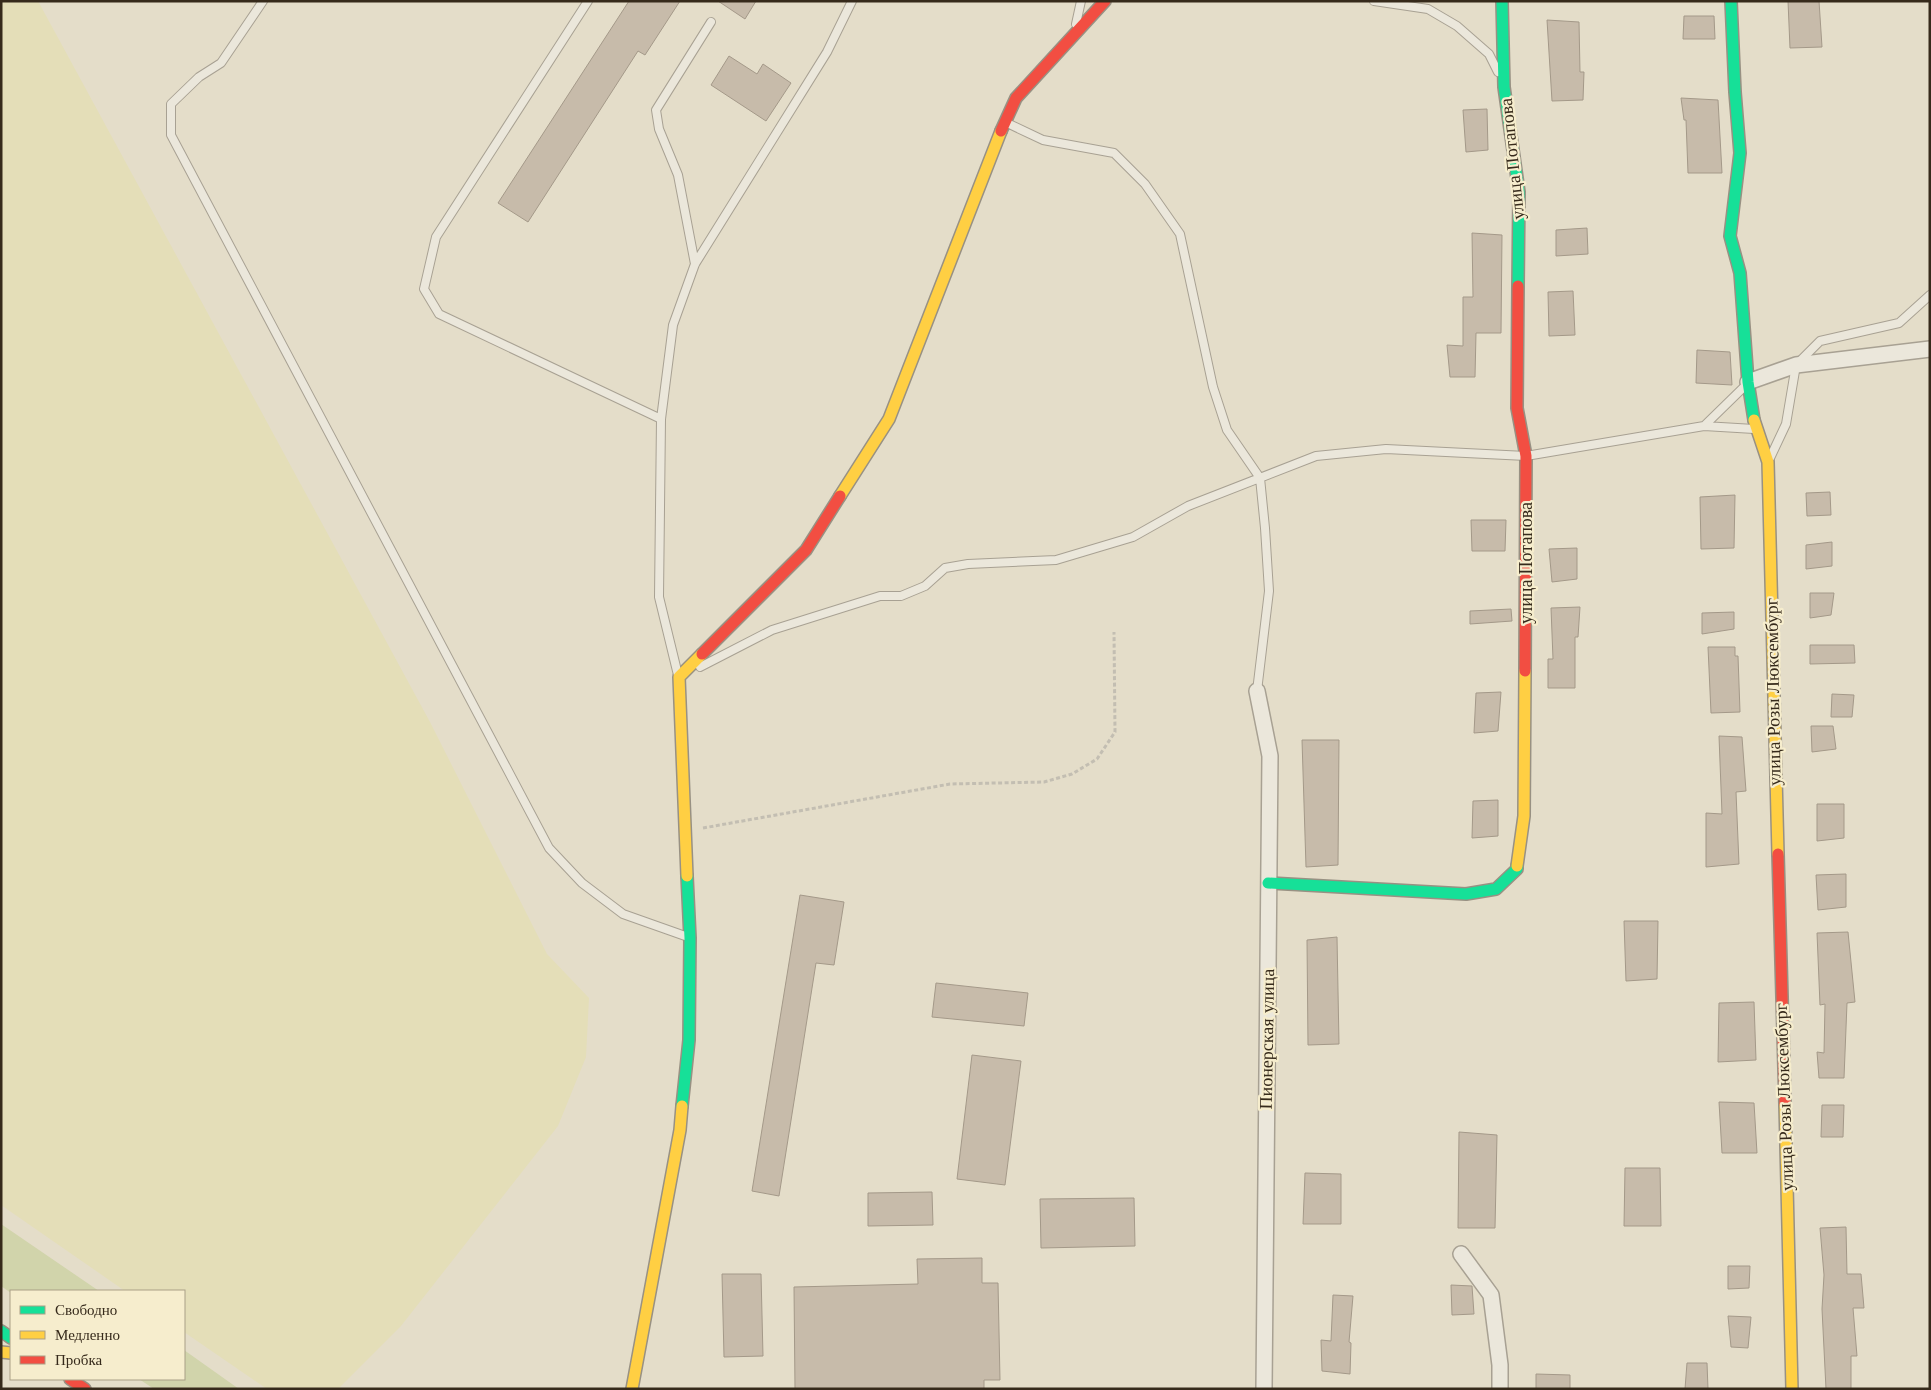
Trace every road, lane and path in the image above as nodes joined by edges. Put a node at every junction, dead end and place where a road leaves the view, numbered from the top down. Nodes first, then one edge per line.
1 (262, 1) edge
2 (588, 1) edge
3 (852, 1) edge
4 (1081, 1) edge
5 (1105, 1) edge
6 (1374, 1) edge
7 (1502, 1) edge
8 (1732, 1) edge
9 (711, 22) dead end
10 (1073, 36) junction
11 (1504, 87) junction
12 (1005, 122) junction
13 (696, 264) junction
14 (1930, 295) edge
15 (1930, 349) edge
16 (1796, 365) junction
17 (1748, 382) junction
18 (661, 419) junction
19 (1704, 426) junction
20 (1756, 429) junction
21 (1526, 456) junction
22 (1768, 462) junction
23 (1260, 478) junction
24 (1114, 632) dead end
25 (679, 677) junction
26 (1257, 691) joint
27 (685, 831) junction
28 (1268, 883) junction
29 (690, 938) junction
30 (1461, 1254) dead end
31 (72, 1380) edge
32 (85, 1389) edge
33 (632, 1389) edge
34 (1264, 1389) edge
35 (1500, 1389) edge
36 (1792, 1389) edge

1 - 29 lane
2 - 18 lane
3 - 13 lane
4 - 10 lane
5 - 10 street
6 - 11 lane
7 - 11 street, улица Потапова
8 - 17 street, улица Розы Люксембург
9 - 13 lane
10 - 12 street
11 - 21 street, улица Потапова
12 - 23 lane
12 - 25 street
13 - 18 lane
14 - 16 lane
15 - 16 street
16 - 17 street
16 - 22 lane
17 - 19 lane
17 - 20 street, улица Розы Люксембург
18 - 25 lane
19 - 20 lane
19 - 21 lane
20 - 22 street, улица Розы Люксембург
21 - 23 lane
21 - 28 street, улица Потапова
22 - 36 street, улица Розы Люксембург
23 - 25 lane
23 - 26 lane
24 - 27 path
25 - 27 street
26 - 28 street, Пионерская улица
27 - 29 street
28 - 34 street, Пионерская улица
29 - 33 street
30 - 35 street
31 - 32 street

